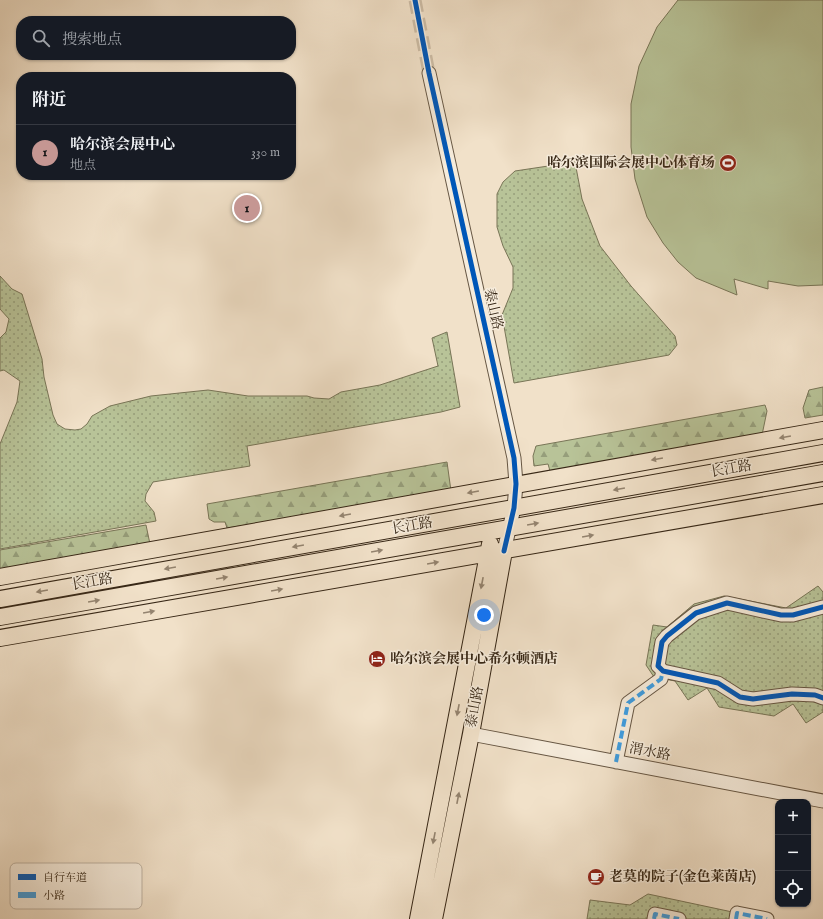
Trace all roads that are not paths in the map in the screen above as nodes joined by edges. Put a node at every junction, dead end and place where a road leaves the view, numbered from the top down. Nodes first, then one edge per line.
1 (429, 73) tunnel mouth
2 (823, 430) edge
3 (823, 453) edge
4 (823, 473) edge
5 (494, 481) junction
6 (516, 484) junction
7 (823, 495) edge
8 (514, 508) junction
9 (495, 511) junction
10 (509, 528) junction
11 (492, 531) junction
12 (504, 551) junction
13 (488, 553) junction
14 (0, 577) edge
15 (0, 599) edge
16 (823, 607) edge
17 (0, 617) edge
18 (0, 638) edge
19 (663, 671) junction
20 (823, 698) edge
21 (471, 734) junction
22 (616, 762) junction
23 (823, 801) edge
24 (418, 919) edge
25 (434, 919) edge
26 (654, 919) edge
27 (679, 919) edge
28 (736, 919) edge
29 (766, 919) edge

1 - 6 street, 泰山路
2 -> 6 main road
3 -> 8 main road, 长江路
10 -> 4 main road, 长江路
5 - 6 main road
5 - 9 main road, 泰山路
5 -> 14 main road
6 - 8 street, 泰山路
12 -> 7 main road
8 - 9 main road, 长江路
8 - 10 street, 泰山路
9 - 11 main road, 泰山路
9 -> 15 main road, 长江路
10 - 11 main road, 长江路
10 - 12 street, 泰山路
11 - 13 main road, 泰山路
17 -> 11 main road, 长江路
12 - 13 main road
12 - 21 main road, 泰山路
18 -> 13 main road
13 -> 24 main road, 泰山路
16 - 19 street
19 - 20 street
19 - 22 street
21 - 22 street, 渭水路
25 -> 21 main road, 泰山路
22 - 23 street, 渭水路
26 - 27 street
28 - 29 street

